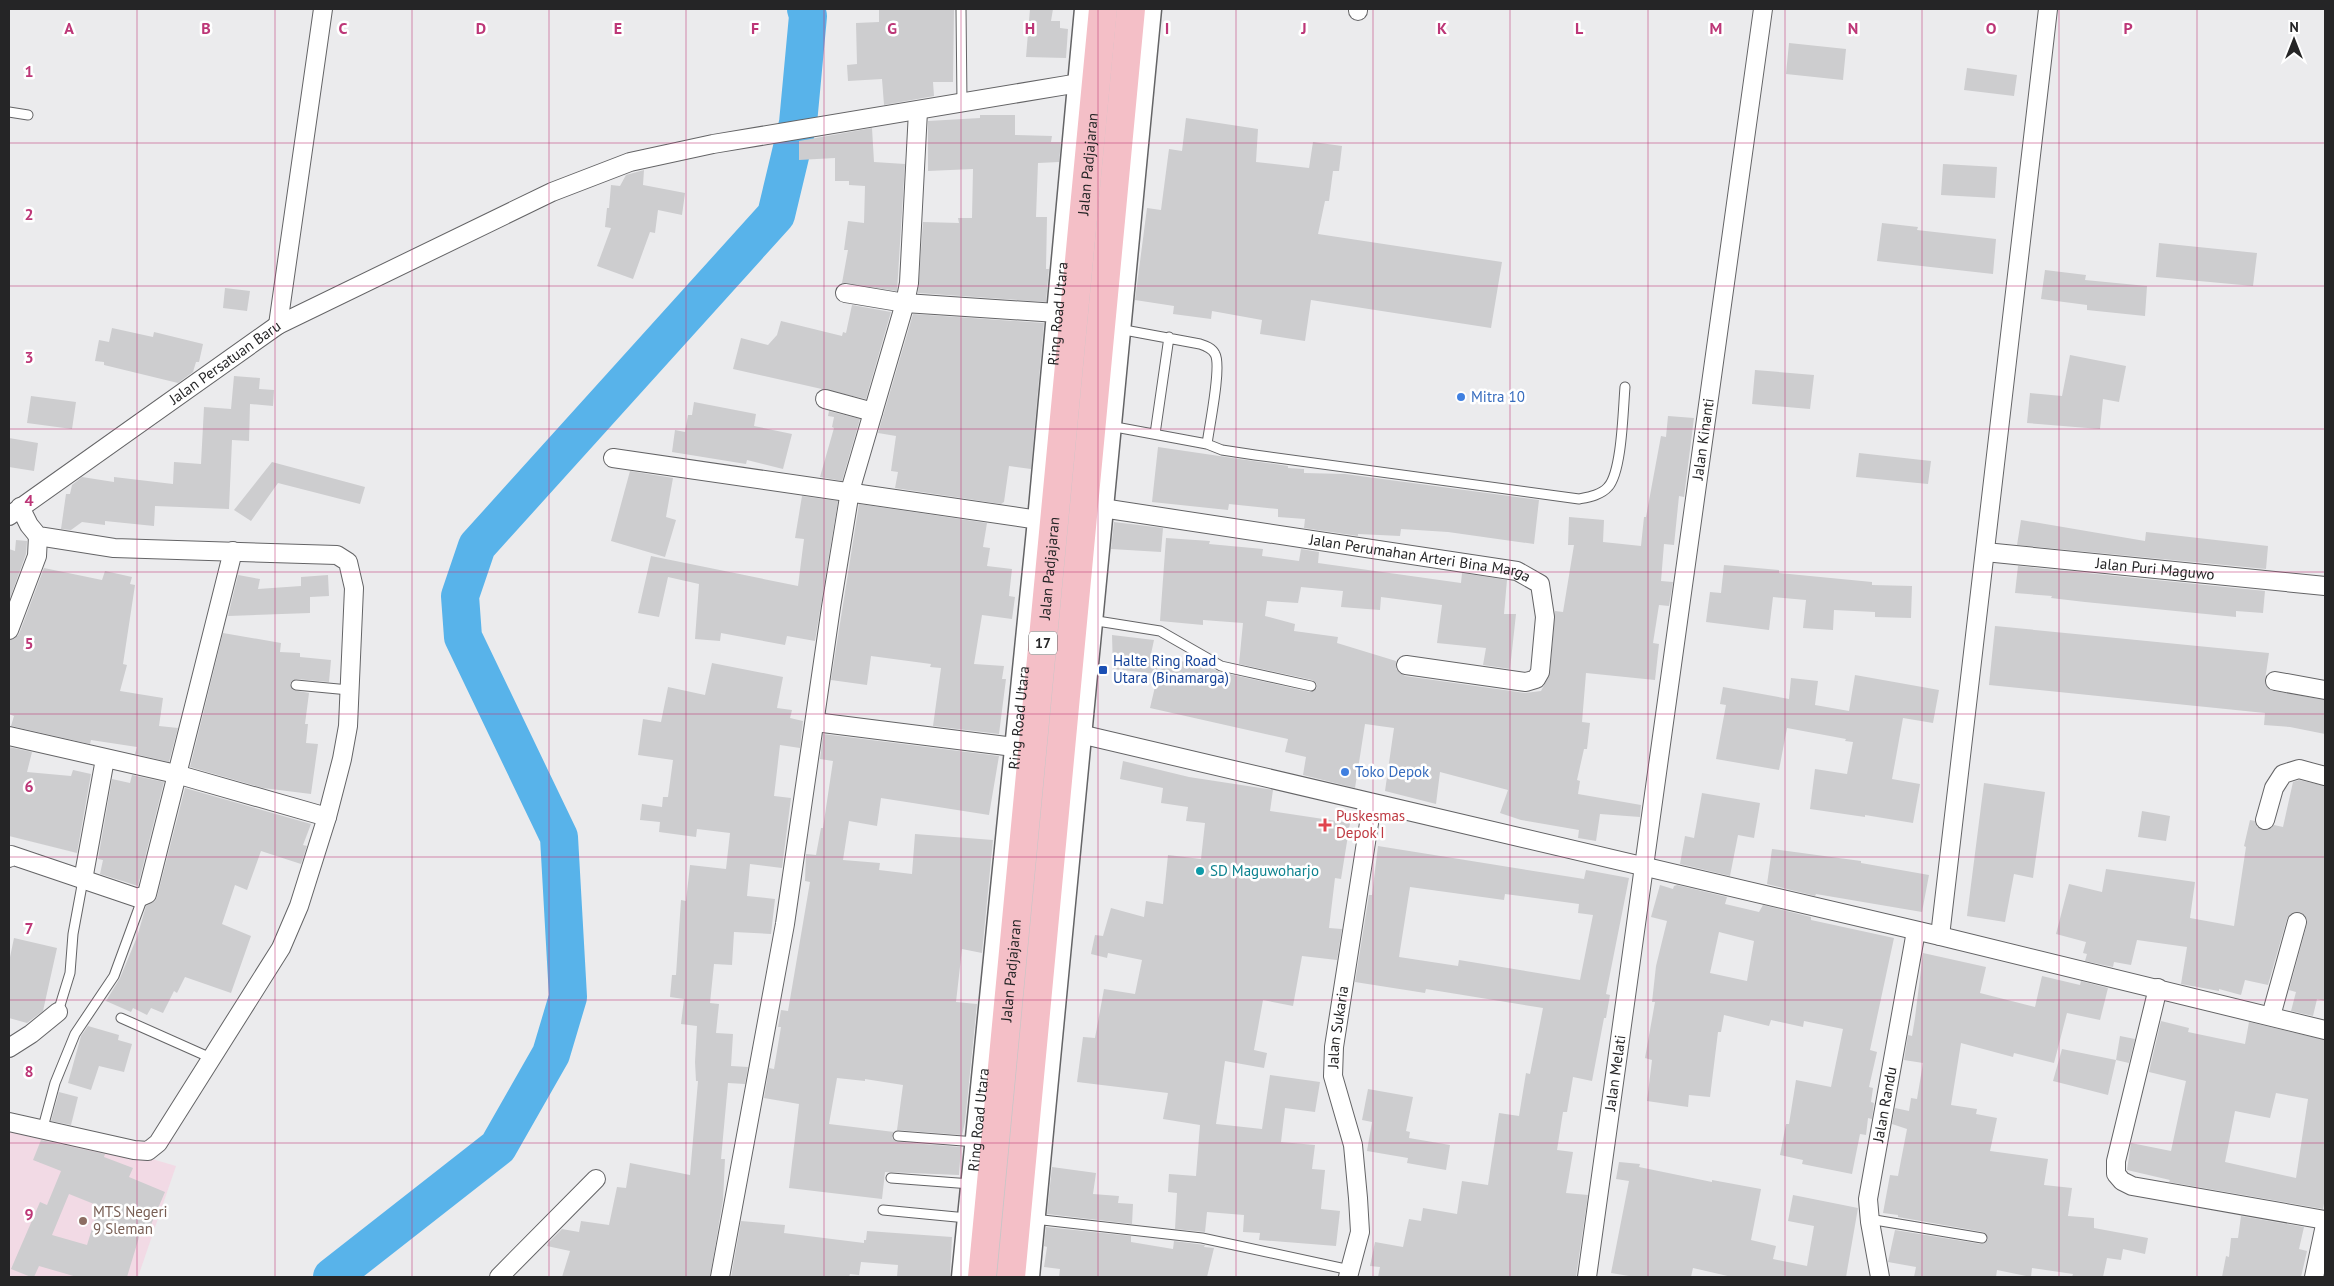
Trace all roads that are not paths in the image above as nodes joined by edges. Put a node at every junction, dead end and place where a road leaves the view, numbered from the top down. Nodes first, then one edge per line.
1 (323, 9) edge
2 (961, 9) edge
3 (1086, 9) edge
4 (1103, 9) edge
5 (1131, 9) edge
6 (1150, 9) edge
7 (1763, 9) edge
8 (2048, 9) edge
9 (1079, 83) junction
10 (962, 103) junction
11 (918, 111) junction
12 (9, 112) edge
13 (28, 115) dead end
14 (845, 293) dead end
15 (905, 303) junction
16 (1057, 313) junction
17 (278, 325) junction
18 (1119, 329) junction
19 (1169, 337) junction
20 (1625, 387) dead end
21 (825, 399) dead end
22 (873, 412) junction
23 (1101, 426) junction
24 (1156, 434) junction
25 (1207, 444) junction
26 (613, 458) dead end
27 (850, 491) junction
28 (1102, 508) junction
29 (14, 512) edge
30 (1039, 520) junction
31 (38, 536) junction
32 (233, 552) junction
33 (1985, 552) junction
34 (2325, 586) edge
35 (1091, 620) junction
36 (9, 630) edge
37 (1406, 666) dead end
38 (2275, 681) dead end
39 (296, 685) dead end
40 (1311, 686) dead end
41 (350, 690) junction
42 (2325, 690) edge
43 (815, 722) junction
44 (1080, 734) junction
45 (9, 736) edge
46 (1014, 747) junction
47 (105, 759) junction
48 (176, 774) junction
49 (2325, 776) edge
50 (1372, 804) junction
51 (327, 817) junction
52 (2265, 820) dead end
53 (1061, 848) junction
54 (10, 856) edge
55 (1644, 868) junction
56 (83, 880) junction
57 (143, 897) junction
58 (2297, 922) dead end
59 (1916, 931) junction
60 (1940, 936) junction
61 (1005, 944) junction
62 (2158, 988) junction
63 (58, 1012) joint
64 (2272, 1016) junction
65 (121, 1018) dead end
66 (2325, 1030) edge
67 (9, 1048) edge
68 (211, 1058) junction
69 (9, 1122) edge
70 (42, 1130) junction
71 (898, 1136) dead end
72 (976, 1142) junction
73 (891, 1178) dead end
74 (596, 1179) dead end
75 (972, 1184) junction
76 (883, 1210) dead end
77 (969, 1218) junction
78 (1870, 1218) junction
79 (1034, 1219) junction
80 (2325, 1220) edge
81 (2325, 1225) edge
82 (1982, 1238) dead end
83 (1349, 1274) edge
84 (499, 1277) edge
85 (720, 1277) edge
86 (963, 1277) edge
87 (982, 1277) edge
88 (1011, 1277) edge
89 (1028, 1277) edge
90 (1587, 1277) edge
91 (1880, 1277) edge
92 (2314, 1277) edge

1 - 17 street, Jalan Persatuan Baru
2 - 10 lane
3 - 9 street, Ring Road Utara
4 - 61 highway, Jalan Padjajaran / 17
5 - 23 highway, Jalan Padjajaran / 17
6 - 18 street
7 - 55 street, Jalan Kinanti
8 - 33 street
9 - 10 street
9 - 16 street, Ring Road Utara
10 - 11 street
11 - 15 street
11 - 17 street
12 - 13 lane
14 - 15 street
15 - 16 street
15 - 22 street
16 - 30 street, Ring Road Utara
17 - 29 street, Jalan Persatuan Baru
18 - 19 lane
18 - 23 street
19 - 24 lane
19 - 25 lane
20 - 25 lane
21 - 22 street
22 - 27 street
23 - 24 lane
23 - 28 street
23 - 53 highway, Jalan Padjajaran / 17
24 - 25 lane
26 - 27 street
27 - 30 street
27 - 43 street
28 - 35 street
28 - 37 street, Jalan Perumahan Arteri Bina Marga
29 - 31 street
30 - 46 street, Ring Road Utara
31 - 32 street
31 - 36 street
32 - 41 street
32 - 48 street
33 - 34 street, Jalan Puri Maguwo
33 - 60 street
35 - 40 lane
35 - 44 street
38 - 42 street
39 - 41 lane
41 - 51 street
43 - 46 street
43 - 85 street
44 - 50 street
44 - 53 street
45 - 47 street
46 - 61 street, Ring Road Utara
47 - 48 street
47 - 56 street
48 - 51 street
48 - 57 street
49 - 52 street
50 - 55 street
50 - 83 street, Jalan Sukaria
51 - 68 street
53 - 79 street
53 - 88 highway, Jalan Padjajaran / 17
54 - 56 street
55 - 59 street
55 - 90 street, Jalan Melati
56 - 57 street
56 - 63 lane
57 - 70 lane
58 - 64 street
59 - 60 street
59 - 78 street, Jalan Randu
60 - 62 street
61 - 72 street, Ring Road Utara
61 - 87 highway, Jalan Padjajaran / 17
62 - 64 street
62 - 80 street
63 - 67 street
64 - 66 street
65 - 68 lane
68 - 70 street
69 - 70 street
71 - 72 lane
72 - 75 street, Ring Road Utara
73 - 75 lane
74 - 84 street
75 - 77 street, Ring Road Utara
76 - 77 lane
77 - 86 street, Ring Road Utara
78 - 82 lane
78 - 91 street, Jalan Randu
79 - 83 lane
79 - 89 street
81 - 92 street

